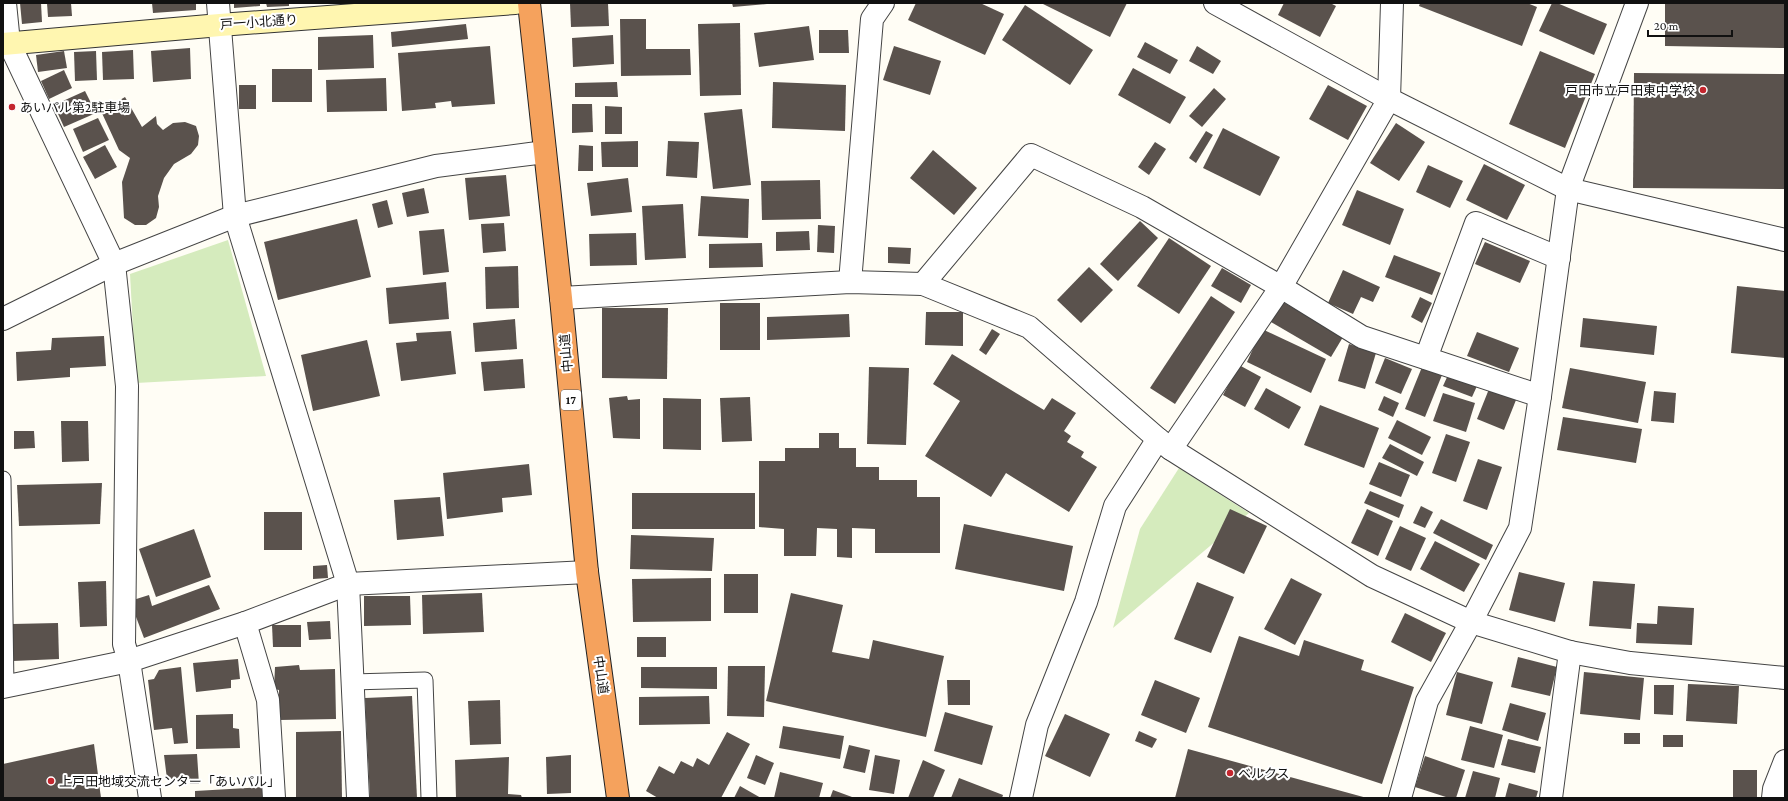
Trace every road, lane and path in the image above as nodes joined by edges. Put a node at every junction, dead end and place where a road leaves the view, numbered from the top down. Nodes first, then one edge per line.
1 (5, 3) edge
2 (218, 3) edge
3 (515, 3) edge
4 (529, 3) edge
5 (883, 3) edge
6 (1215, 3) edge
7 (1392, 3) edge
8 (1637, 3) edge
9 (220, 25) junction
10 (6, 44) edge
11 (1389, 99) junction
12 (545, 152) junction
13 (1568, 189) junction
14 (234, 216) junction
15 (1785, 240) edge
16 (1559, 258) junction
17 (114, 264) junction
18 (850, 282) junction
19 (923, 284) junction
20 (1281, 287) junction
21 (561, 298) junction
22 (3, 319) edge
23 (1426, 358) junction
24 (1540, 396) junction
25 (1164, 444) junction
26 (3, 479) edge
27 (587, 572) junction
28 (348, 584) junction
29 (1471, 622) junction
30 (245, 623) junction
31 (1570, 652) junction
32 (129, 661) junction
33 (1785, 678) edge
34 (352, 682) junction
35 (4, 687) edge
36 (1785, 761) edge
37 (1403, 797) edge
38 (150, 798) edge
39 (274, 798) edge
40 (358, 798) edge
41 (429, 798) edge
42 (618, 798) edge
43 (1021, 798) edge
44 (1551, 798) edge
45 (1774, 798) edge

1 - 10 street
2 - 9 street
3 - 9 street, 戸一小北通り
4 - 12 highway, 中山道 / 17
5 - 18 street
6 - 11 street
7 - 11 street
8 - 13 street
9 - 10 street, 戸一小北通り
9 - 14 street
10 - 17 street
11 - 13 street
11 - 20 street
12 - 14 street
12 - 21 highway, 中山道 / 17
13 - 15 street
13 - 16 street
14 - 17 street
14 - 28 street
16 - 23 street
16 - 24 street
17 - 22 street
17 - 32 street
18 - 19 street
18 - 21 street
19 - 20 street
19 - 25 street
20 - 23 street
20 - 25 street
21 - 27 highway, 中山道 / 17
23 - 24 street
24 - 29 street
25 - 29 street
25 - 43 street
26 - 35 lane
27 - 28 street
27 - 42 highway, 中山道 / 17
28 - 30 street
28 - 34 street
29 - 31 street
29 - 37 street
30 - 32 street
30 - 39 street
31 - 33 street
31 - 44 street
32 - 35 street
32 - 38 street
34 - 40 street
34 - 41 lane
36 - 45 street

